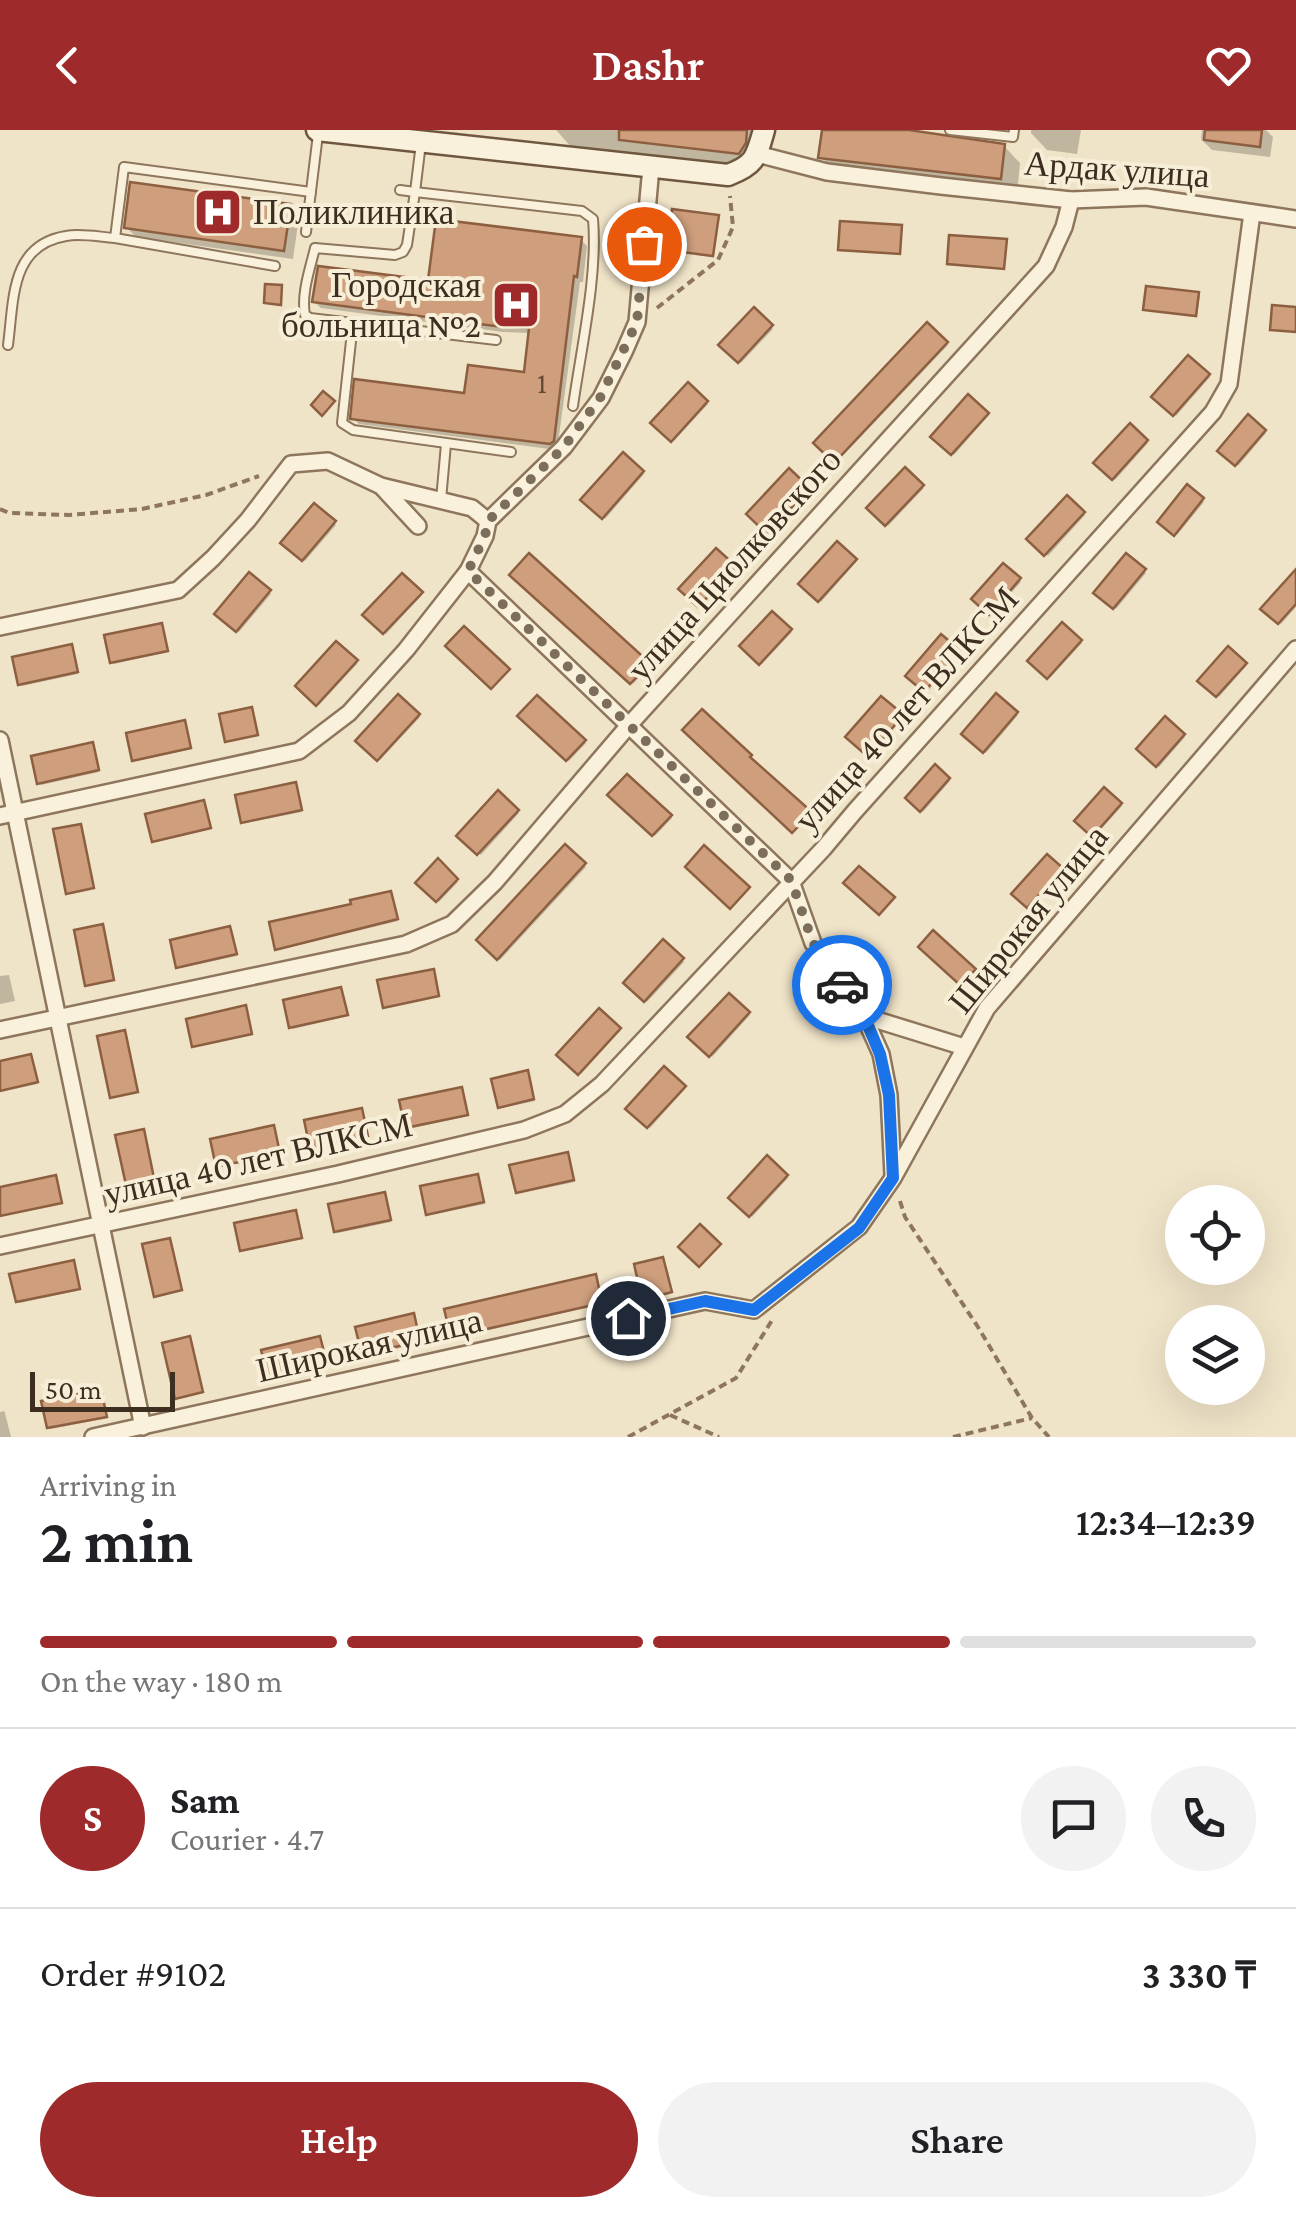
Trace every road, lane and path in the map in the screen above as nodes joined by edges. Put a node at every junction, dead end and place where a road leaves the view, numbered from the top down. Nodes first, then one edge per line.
1 (318, 130) edge
2 (764, 130) edge
3 (950, 130) edge
4 (1014, 130) edge
5 (421, 143) junction
6 (757, 154) junction
7 (651, 166) junction
8 (728, 175) junction
9 (400, 190) dead end
10 (310, 192) junction
11 (415, 192) junction
12 (1071, 200) junction
13 (1252, 213) junction
14 (1296, 219) edge
15 (306, 232) dead end
16 (114, 238) junction
17 (275, 266) dead end
18 (353, 322) junction
19 (637, 322) junction
20 (496, 340) dead end
21 (8, 345) dead end
22 (573, 406) dead end
23 (446, 444) junction
24 (510, 452) dead end
25 (258, 476) dead end
26 (381, 486) junction
27 (441, 500) junction
28 (0, 510) edge
29 (488, 521) junction
30 (418, 526) dead end
31 (468, 571) junction
32 (0, 627) edge
33 (1296, 648) edge
34 (630, 724) junction
35 (0, 740) edge
36 (8, 815) edge
37 (791, 880) junction
38 (864, 1016) junction
39 (57, 1018) junction
40 (0, 1030) edge
41 (964, 1046) junction
42 (893, 1178) junction
43 (100, 1225) junction
44 (0, 1246) edge
45 (775, 1315) dead end
46 (670, 1415) junction
47 (1032, 1418) junction
48 (142, 1426) junction
49 (93, 1437) edge
50 (628, 1437) edge
51 (719, 1437) edge
52 (954, 1437) edge
53 (1049, 1437) edge

1 - 5 street
1 - 10 lane
2 - 6 street
3 - 4 lane
5 - 7 street
5 - 11 lane
6 - 8 street
6 - 12 street, Ардак улица
7 - 8 street
7 - 19 street
8 - 19 path
9 - 11 lane
10 - 15 lane
10 - 16 lane
11 - 18 lane
11 - 22 lane
12 - 13 street, Ардак улица
12 - 34 street, улица Циолковского
13 - 14 street, Ардак улица
13 - 37 street, улица 40 лет ВЛКСМ
16 - 17 lane
16 - 21 lane
18 - 20 lane
18 - 23 lane
19 - 29 street
23 - 24 lane
23 - 27 lane
25 - 28 path
26 - 27 street
26 - 30 street
26 - 32 street
27 - 29 street
29 - 31 street
31 - 34 street
31 - 36 street
33 - 41 street, Широкая улица
34 - 37 street
34 - 39 street, улица Циолковского
35 - 36 street
36 - 39 street
37 - 38 street
37 - 43 street, улица 40 лет ВЛКСМ
38 - 41 street
38 - 42 street
39 - 40 street, улица Циолковского
39 - 43 street
41 - 42 street, Широкая улица
42 - 47 path
42 - 48 street, Широкая улица
43 - 44 street, улица 40 лет ВЛКСМ
43 - 48 street
45 - 46 path
46 - 50 path
46 - 51 path
47 - 52 path
47 - 53 path
48 - 49 street, Широкая улица

